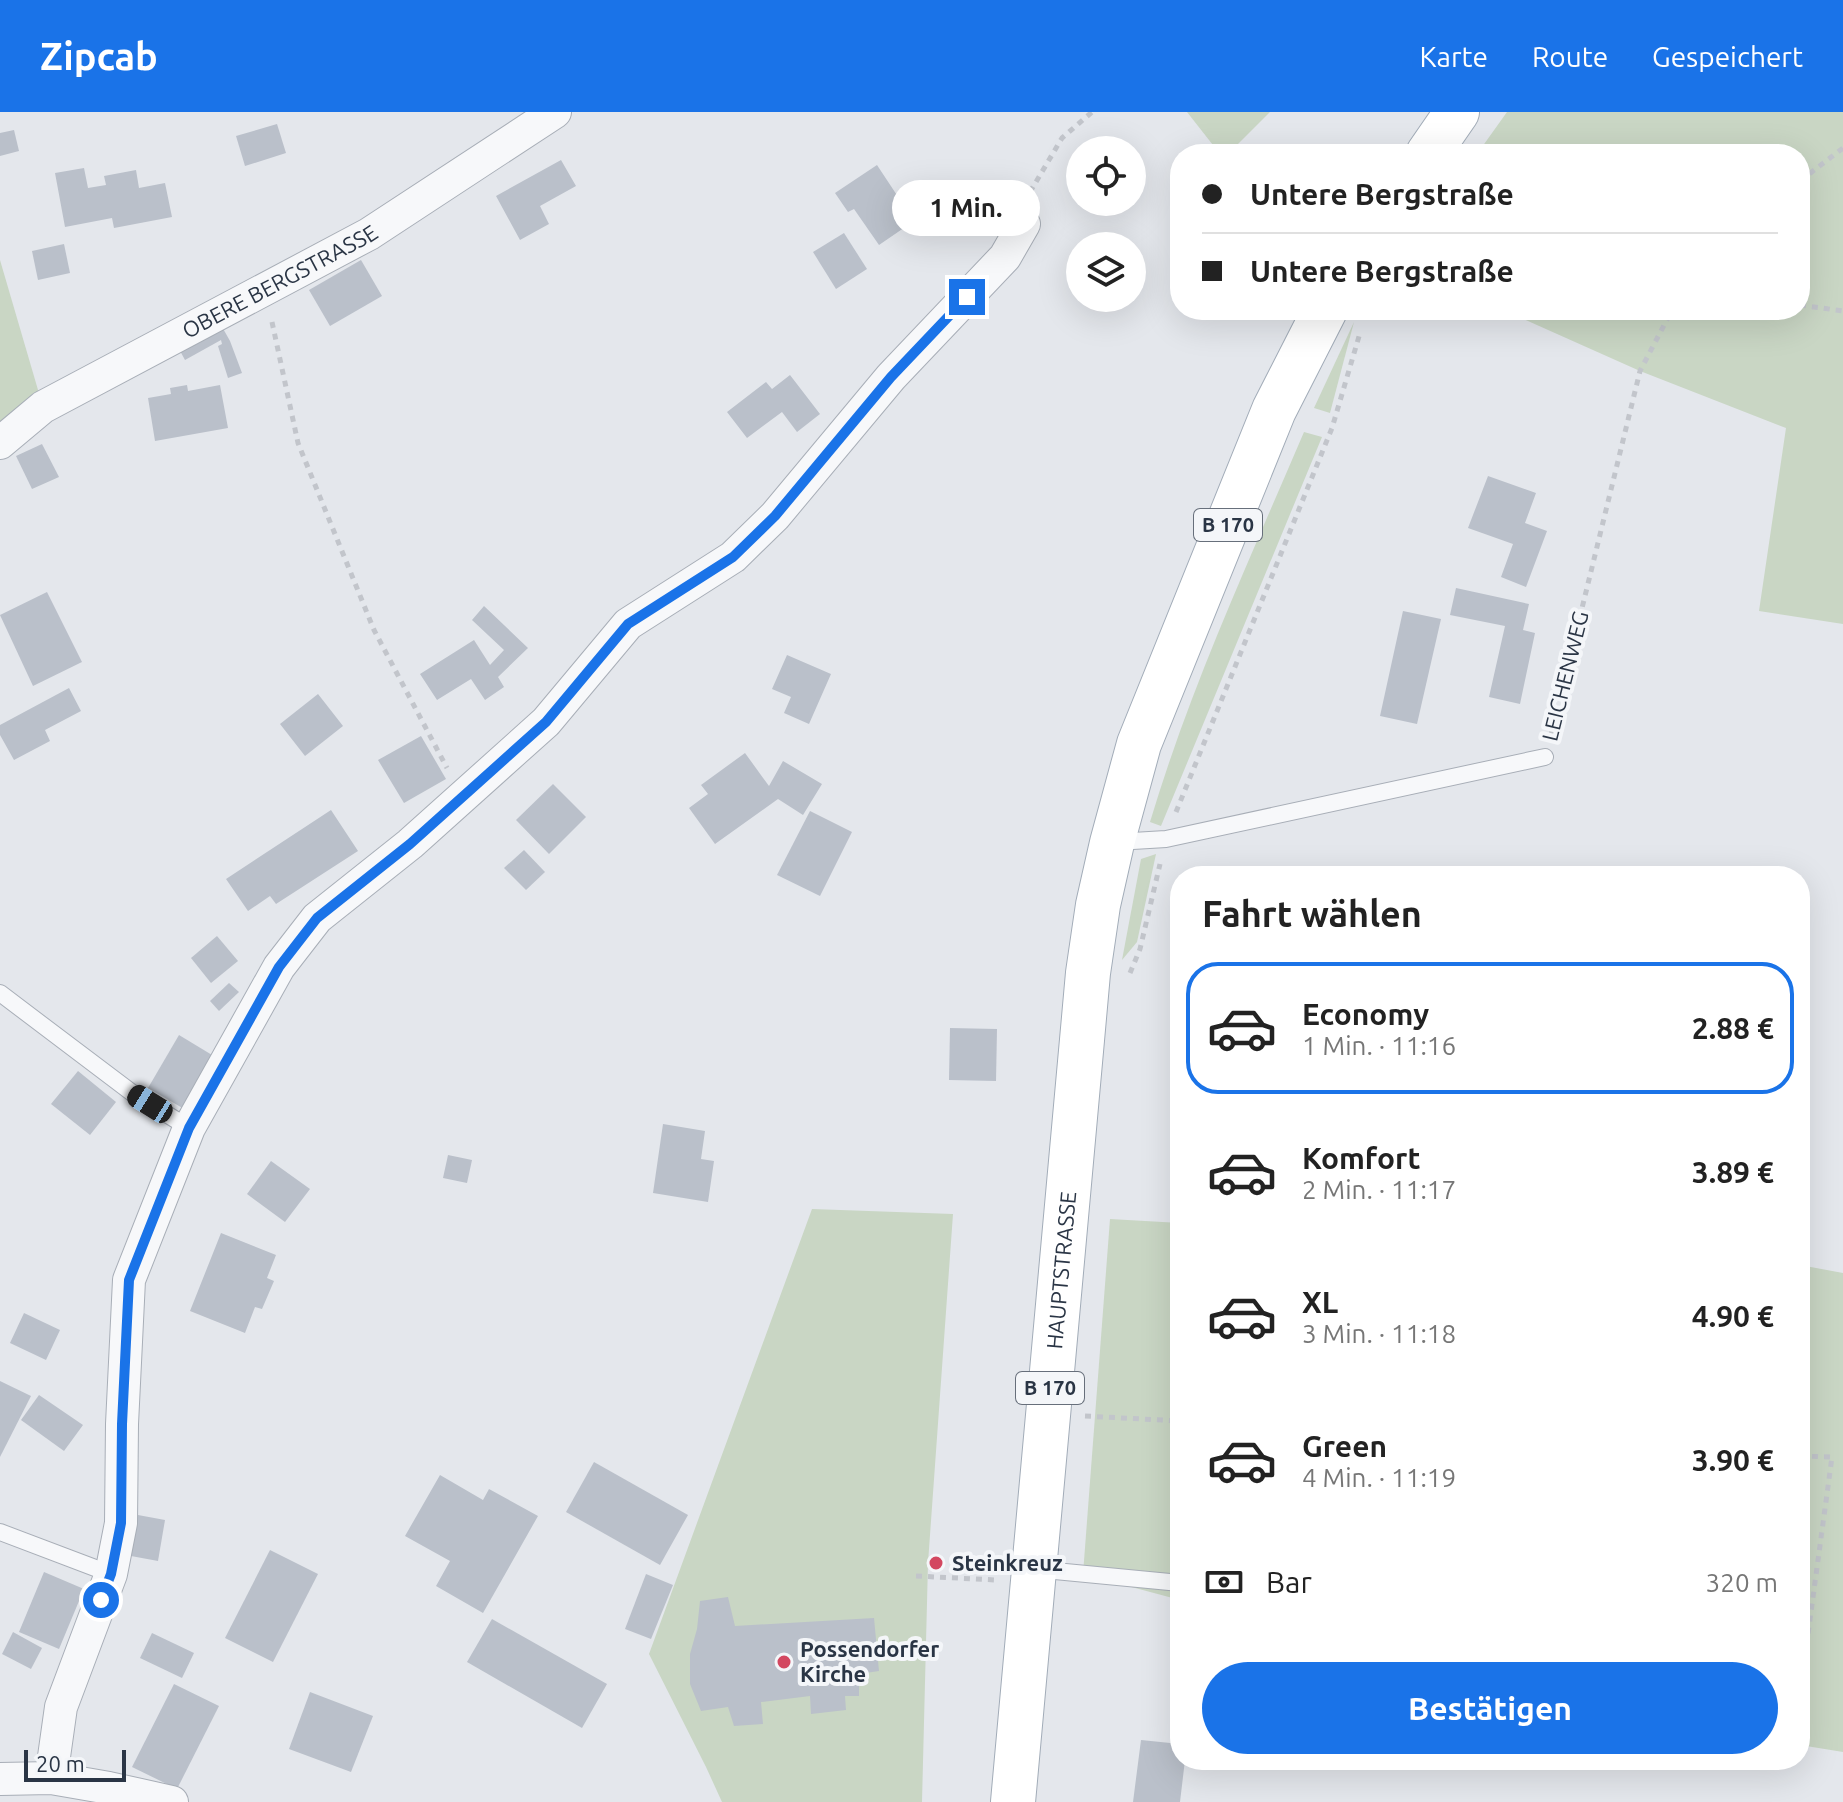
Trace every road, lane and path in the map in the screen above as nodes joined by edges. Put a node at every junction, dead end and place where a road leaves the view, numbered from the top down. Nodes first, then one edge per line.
1 (555, 112) edge
2 (1092, 112) edge
3 (1457, 112) edge
4 (1435, 144) edge
5 (1843, 148) edge
6 (1810, 173) edge
7 (1024, 224) joint
8 (265, 290) junction
9 (1810, 306) edge
10 (1843, 311) edge
11 (1343, 320) edge
12 (1667, 320) edge
13 (0, 443) edge
14 (1545, 757) joint
15 (463, 798) junction
16 (1166, 839) junction
17 (1112, 843) junction
18 (1128, 977) dead end
19 (0, 993) edge
20 (189, 1128) junction
21 (1084, 1416) dead end
22 (1170, 1420) edge
23 (1810, 1456) edge
24 (0, 1532) edge
25 (111, 1574) junction
26 (916, 1576) dead end
27 (1034, 1576) junction
28 (1170, 1583) edge
29 (1810, 1619) edge
30 (51, 1778) junction
31 (0, 1779) edge
32 (172, 1802) edge
33 (1013, 1802) edge

1 - 8 street, OBERE BERGSTRASSE
2 - 7 path
3 - 4 main road
5 - 6 path
7 - 15 street
8 - 13 street, OBERE BERGSTRASSE
8 - 15 path
9 - 10 path
11 - 16 path
11 - 17 main road, HAUPTSTRASSE / B 170
12 - 14 path, LEICHENWEG
14 - 16 lane, LEICHENWEG
15 - 20 street
16 - 17 lane, LEICHENWEG
16 - 18 path
17 - 27 main road, HAUPTSTRASSE / B 170
19 - 20 lane
20 - 25 street
21 - 22 path
23 - 29 path
24 - 25 lane
25 - 30 street
26 - 27 path
27 - 28 lane
27 - 33 main road, HAUPTSTRASSE / B 170
30 - 31 street
30 - 32 street

